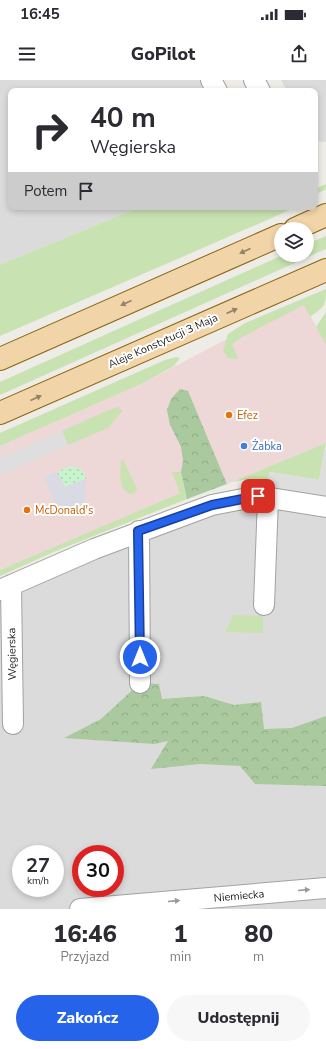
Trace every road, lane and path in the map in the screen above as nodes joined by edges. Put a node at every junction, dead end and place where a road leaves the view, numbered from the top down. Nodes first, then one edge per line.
1 (326, 215) edge
2 (310, 222) edge
3 (274, 238) edge
4 (326, 270) edge
5 (0, 359) edge
6 (0, 413) edge
7 (268, 498) junction
8 (326, 507) edge
9 (138, 531) junction
10 (6, 588) edge
11 (264, 605) dead end
12 (140, 684) dead end
13 (13, 724) dead end
14 (326, 888) edge
15 (80, 909) edge

1 - 2 main road
3 -> 5 main road
6 -> 4 main road, Aleje Konstytucji 3 Maja
7 - 8 street, Węgierska
7 - 9 street, Węgierska
7 - 11 street
9 - 10 street, Węgierska
9 - 12 street
10 - 13 street, Węgierska
15 -> 14 street, Niemiecka

